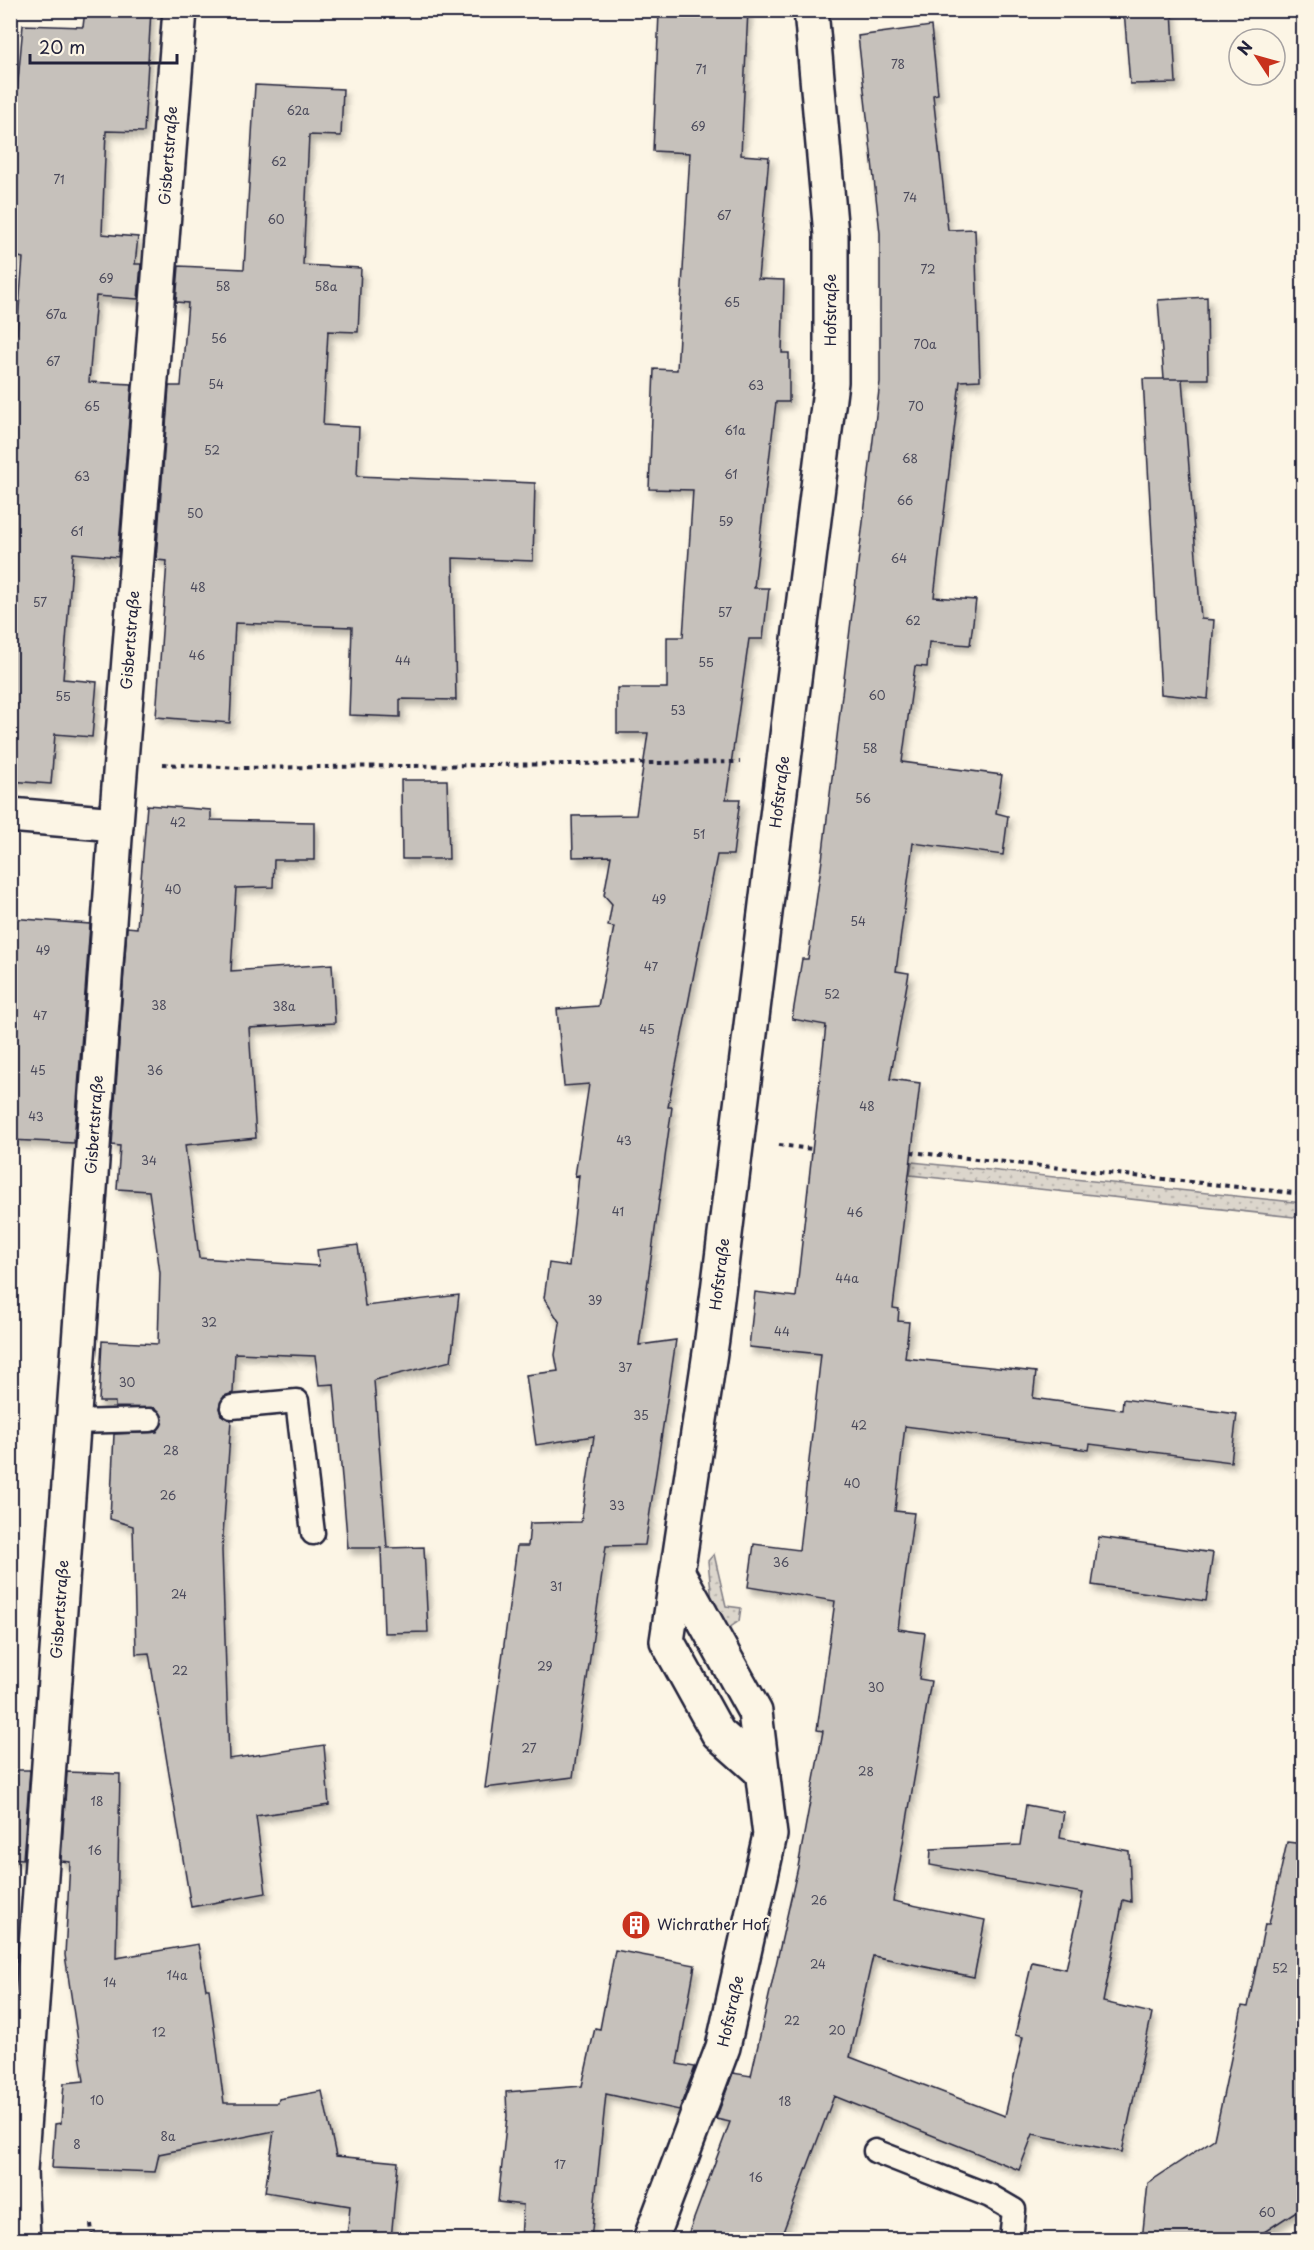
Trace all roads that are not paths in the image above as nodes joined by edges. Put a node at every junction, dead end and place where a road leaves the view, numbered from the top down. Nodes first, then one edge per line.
1 (180, 10) edge
2 (811, 10) edge
3 (10, 815) edge
4 (116, 825) junction
5 (232, 1407) dead end
6 (150, 1420) dead end
7 (72, 1422) junction
8 (313, 1533) dead end
9 (875, 2151) dead end
10 (23, 2240) edge
11 (650, 2240) edge
12 (1011, 2240) edge

1 - 4 street, Gisbertstraße
2 - 11 street, Hofstraße
3 - 4 street
4 - 7 street, Gisbertstraße
5 - 8 lane
6 - 7 lane
7 - 10 street, Gisbertstraße
9 - 12 lane

